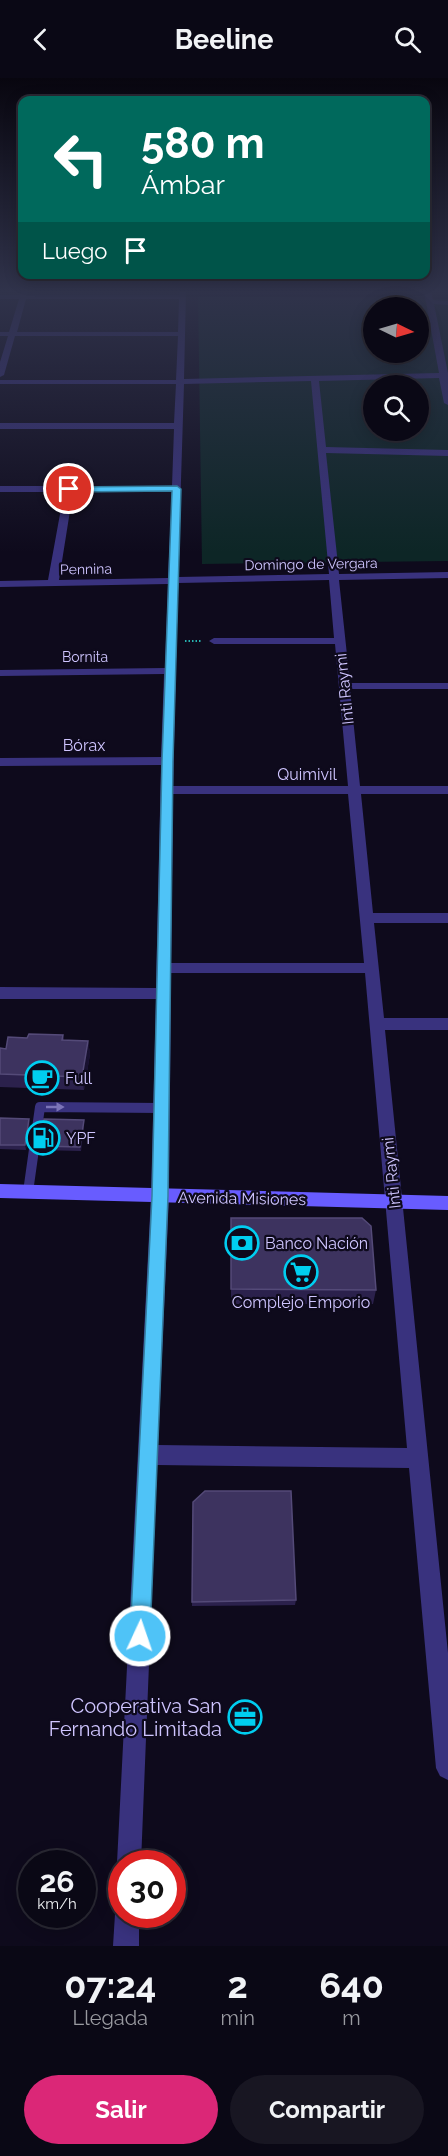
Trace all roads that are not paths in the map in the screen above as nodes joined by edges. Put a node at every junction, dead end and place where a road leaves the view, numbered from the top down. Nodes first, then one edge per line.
1 (180, 378) edge
2 (351, 378) edge
3 (445, 378) edge
4 (315, 379) junction
5 (0, 382) edge
6 (180, 382) junction
7 (448, 403) edge
8 (0, 426) edge
9 (178, 426) junction
10 (322, 450) junction
11 (448, 453) edge
12 (0, 489) edge
13 (69, 489) junction
14 (177, 489) junction
15 (448, 575) edge
16 (333, 578) junction
17 (174, 580) junction
18 (53, 583) junction
19 (0, 585) edge
20 (214, 641) road end
21 (339, 641) junction
22 (170, 671) junction
23 (0, 673) edge
24 (344, 686) junction
25 (448, 686) edge
26 (167, 761) junction
27 (0, 762) edge
28 (167, 790) junction
29 (354, 790) junction
30 (448, 790) edge
31 (366, 918) junction
32 (448, 918) edge
33 (164, 968) junction
34 (371, 968) junction
35 (0, 993) edge
36 (163, 994) junction
37 (376, 1024) junction
38 (448, 1024) edge
39 (162, 1107) junction
40 (0, 1191) edge
41 (28, 1192) junction
42 (160, 1196) junction
43 (393, 1201) junction
44 (448, 1203) edge
45 (148, 1455) junction
46 (418, 1458) junction
47 (448, 1768) edge
48 (130, 1850) edge
49 (127, 1928) edge
50 (126, 1946) edge

1 - 6 street
2 - 4 street
3 - 7 street
4 - 6 street
4 - 10 street, Inti Raymi
5 - 6 street
6 - 9 street
8 - 9 street
9 - 14 street
10 - 11 street
10 - 16 street, Inti Raymi
12 - 13 street
13 - 14 street
13 - 18 street
14 - 17 street
15 - 16 street, Domingo de Vergara
16 - 17 street, Domingo de Vergara
16 - 21 street, Inti Raymi
17 - 18 street, Pennina
17 - 22 street
18 - 19 street, Pennina
20 - 21 street
21 - 24 street, Inti Raymi
22 - 23 street, Bornita
22 - 26 street
24 - 25 street
24 - 29 street, Inti Raymi
26 - 27 street, Bórax
26 - 28 street
28 - 29 street, Quimivil
28 - 33 street
29 - 30 street, Quimivil
29 - 31 street, Inti Raymi
31 - 32 street
31 - 34 street, Inti Raymi
33 - 34 street
33 - 36 street
34 - 37 street, Inti Raymi
35 - 36 street
36 - 39 street
37 - 38 street
37 - 43 street, Inti Raymi
41 -> 39 lane
39 - 42 street
40 - 41 main road, Avenida Misiones
41 - 42 main road, Avenida Misiones
42 - 43 main road, Avenida Misiones
42 - 45 street
43 - 44 main road, Avenida Misiones
43 - 46 street, Inti Raymi
45 - 46 street
45 - 48 street
46 - 47 street, Inti Raymi
49 - 50 street

